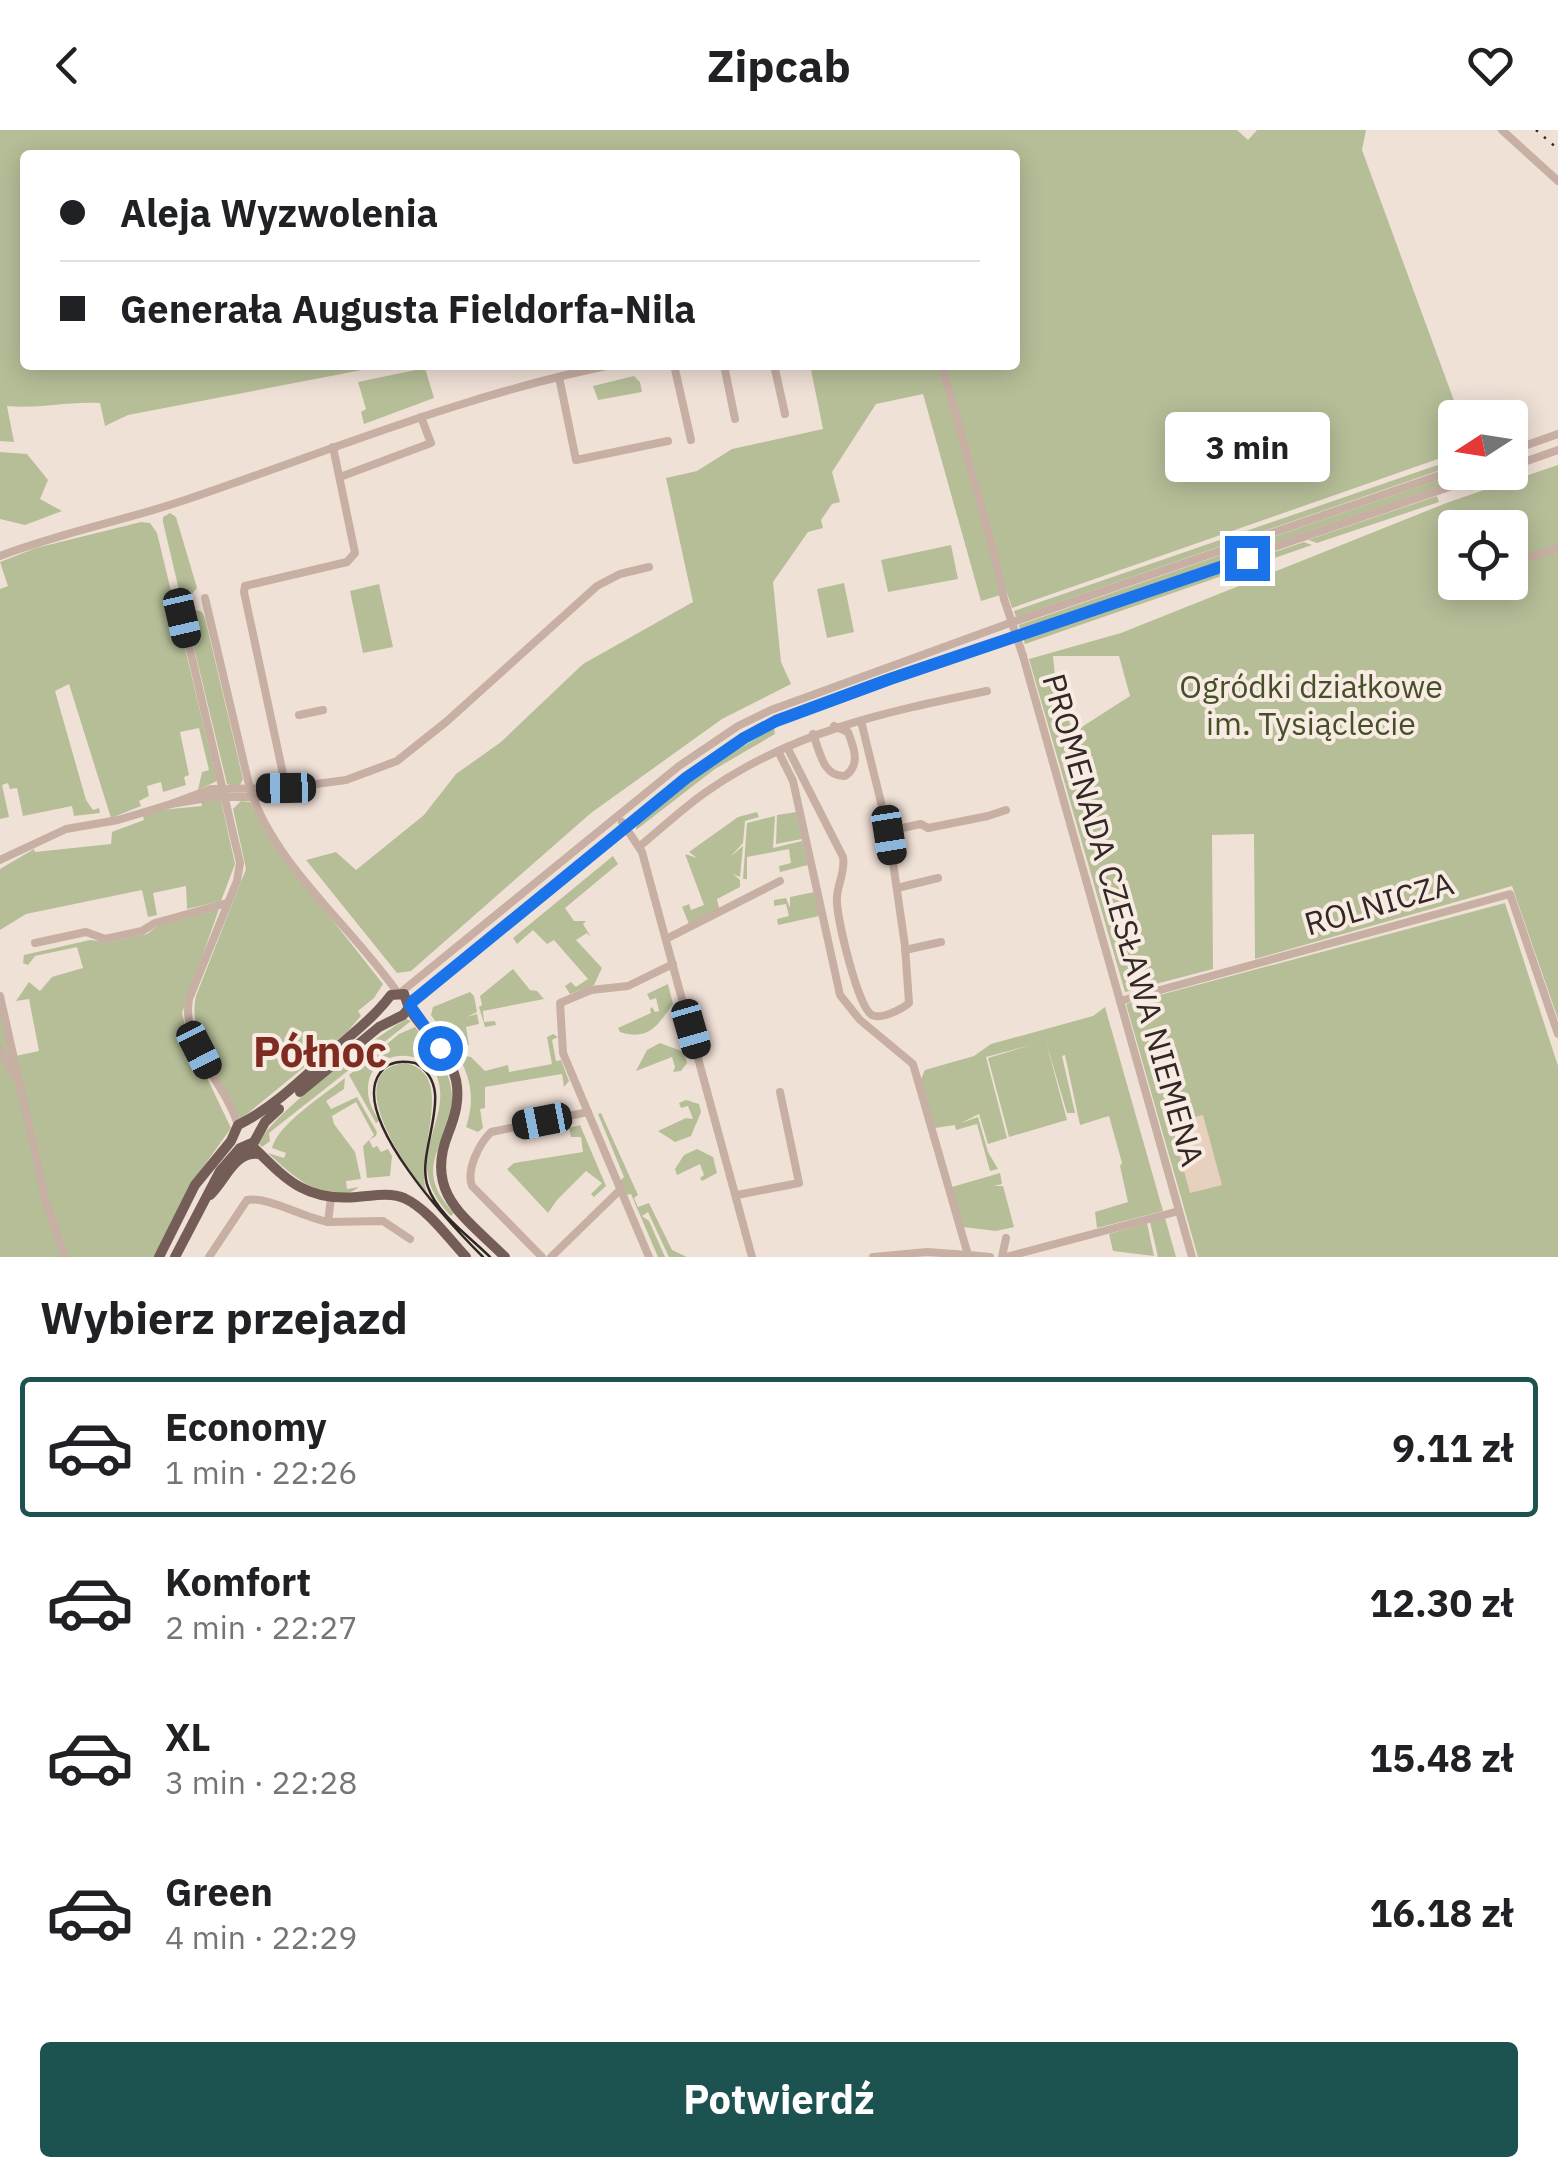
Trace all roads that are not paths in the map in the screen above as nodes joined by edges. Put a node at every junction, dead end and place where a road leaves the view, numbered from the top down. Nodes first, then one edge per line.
1 (1502, 130) edge
2 (1558, 181) edge
3 (589, 370) edge
4 (675, 370) edge
5 (725, 370) edge
6 (775, 370) edge
7 (943, 370) edge
8 (559, 377) junction
9 (784, 414) dead end
10 (421, 416) junction
11 (736, 420) dead end
12 (1558, 434) edge
13 (690, 440) dead end
14 (668, 441) dead end
15 (1528, 445) edge
16 (333, 447) junction
17 (1558, 450) edge
18 (1528, 460) edge
19 (1438, 476) edge
20 (340, 477) junction
21 (1441, 490) edge
22 (1558, 548) edge
23 (0, 556) edge
24 (1528, 558) edge
25 (649, 567) dead end
26 (204, 598) dead end
27 (179, 603) dead end
28 (987, 691) dead end
29 (808, 709) junction
30 (323, 710) dead end
31 (299, 715) dead end
32 (861, 721) junction
33 (834, 726) junction
34 (816, 733) junction
35 (783, 749) junction
36 (286, 788) junction
37 (225, 794) junction
38 (252, 794) junction
39 (1006, 810) dead end
40 (617, 816) junction
41 (626, 826) junction
42 (888, 830) junction
43 (640, 846) junction
44 (0, 860) edge
45 (938, 878) dead end
46 (780, 881) dead end
47 (897, 888) junction
48 (227, 904) junction
49 (200, 913) junction
50 (218, 926) junction
51 (666, 940) junction
52 (941, 942) dead end
53 (35, 943) dead end
54 (905, 950) junction
55 (673, 964) junction
56 (398, 992) junction
57 (0, 996) edge
58 (1120, 1001) junction
59 (410, 1007) junction
60 (1558, 1034) edge
61 (0, 1049) edge
62 (20, 1086) junction
63 (780, 1092) dead end
64 (588, 1112) junction
65 (236, 1130) junction
66 (248, 1145) junction
67 (260, 1154) junction
68 (621, 1189) junction
69 (737, 1195) junction
70 (331, 1198) junction
71 (206, 1199) junction
72 (1179, 1211) junction
73 (328, 1222) junction
74 (1006, 1238) dead end
75 (410, 1239) dead end
76 (968, 1254) edge
77 (65, 1257) edge
78 (159, 1257) edge
79 (175, 1257) edge
80 (209, 1257) edge
81 (466, 1257) edge
82 (505, 1257) edge
83 (542, 1257) edge
84 (550, 1257) edge
85 (649, 1257) edge
86 (752, 1257) edge
87 (874, 1257) edge
88 (990, 1257) edge
89 (1004, 1257) edge
90 (1192, 1257) edge

1 - 2 street
3 - 8 street
4 - 13 street
5 - 11 street
6 - 9 street
7 - 58 street, PROMENADA CZESŁAWA NIEMENA, bridge
8 - 10 street
8 - 14 street
10 - 16 street
10 - 20 street
12 - 15 street
16 - 20 street
16 - 23 street
17 - 18 street
19 - 40 street
20 - 36 street
21 - 29 street
22 - 24 street
25 - 36 street
26 - 38 street
27 - 37 street
28 - 32 street
29 - 34 street
29 - 41 street
30 - 31 street
32 - 33 street
32 - 42 street
33 - 34 street
33 - 34 street
34 - 35 street
35 - 43 street
35 - 54 street
35 - 76 street
36 - 38 street
37 - 38 street
37 - 44 street
37 - 48 street
38 - 56 street
39 - 42 street
40 - 41 street
40 - 56 street
41 - 43 street
41 - 59 street
42 - 47 street
43 - 51 street
45 - 47 street
46 - 51 street
47 - 54 street
48 - 49 street
48 - 50 street
49 - 50 street
49 - 53 street
50 - 65 street
51 - 55 street
52 - 54 street
55 - 64 street
55 - 69 street
56 - 59 main road
56 - 65 main road
57 - 62 street
58 - 60 street, ROLNICZA
58 - 72 street, PROMENADA CZESŁAWA NIEMENA
59 - 66 main road
59 - 82 main road
61 - 62 street
62 - 77 street
63 - 69 street
64 - 68 street
64 - 83 street
65 - 66 main road
65 - 78 main road
66 - 67 main road
66 - 71 main road
67 - 70 main road
67 - 71 main road
68 - 84 street
68 - 85 street
69 - 86 street
70 - 73 street
70 - 81 main road
71 - 79 main road
72 - 89 street
72 - 90 street, PROMENADA CZESŁAWA NIEMENA
73 - 75 street
73 - 80 street
74 - 89 street
76 - 87 street
76 - 88 street

